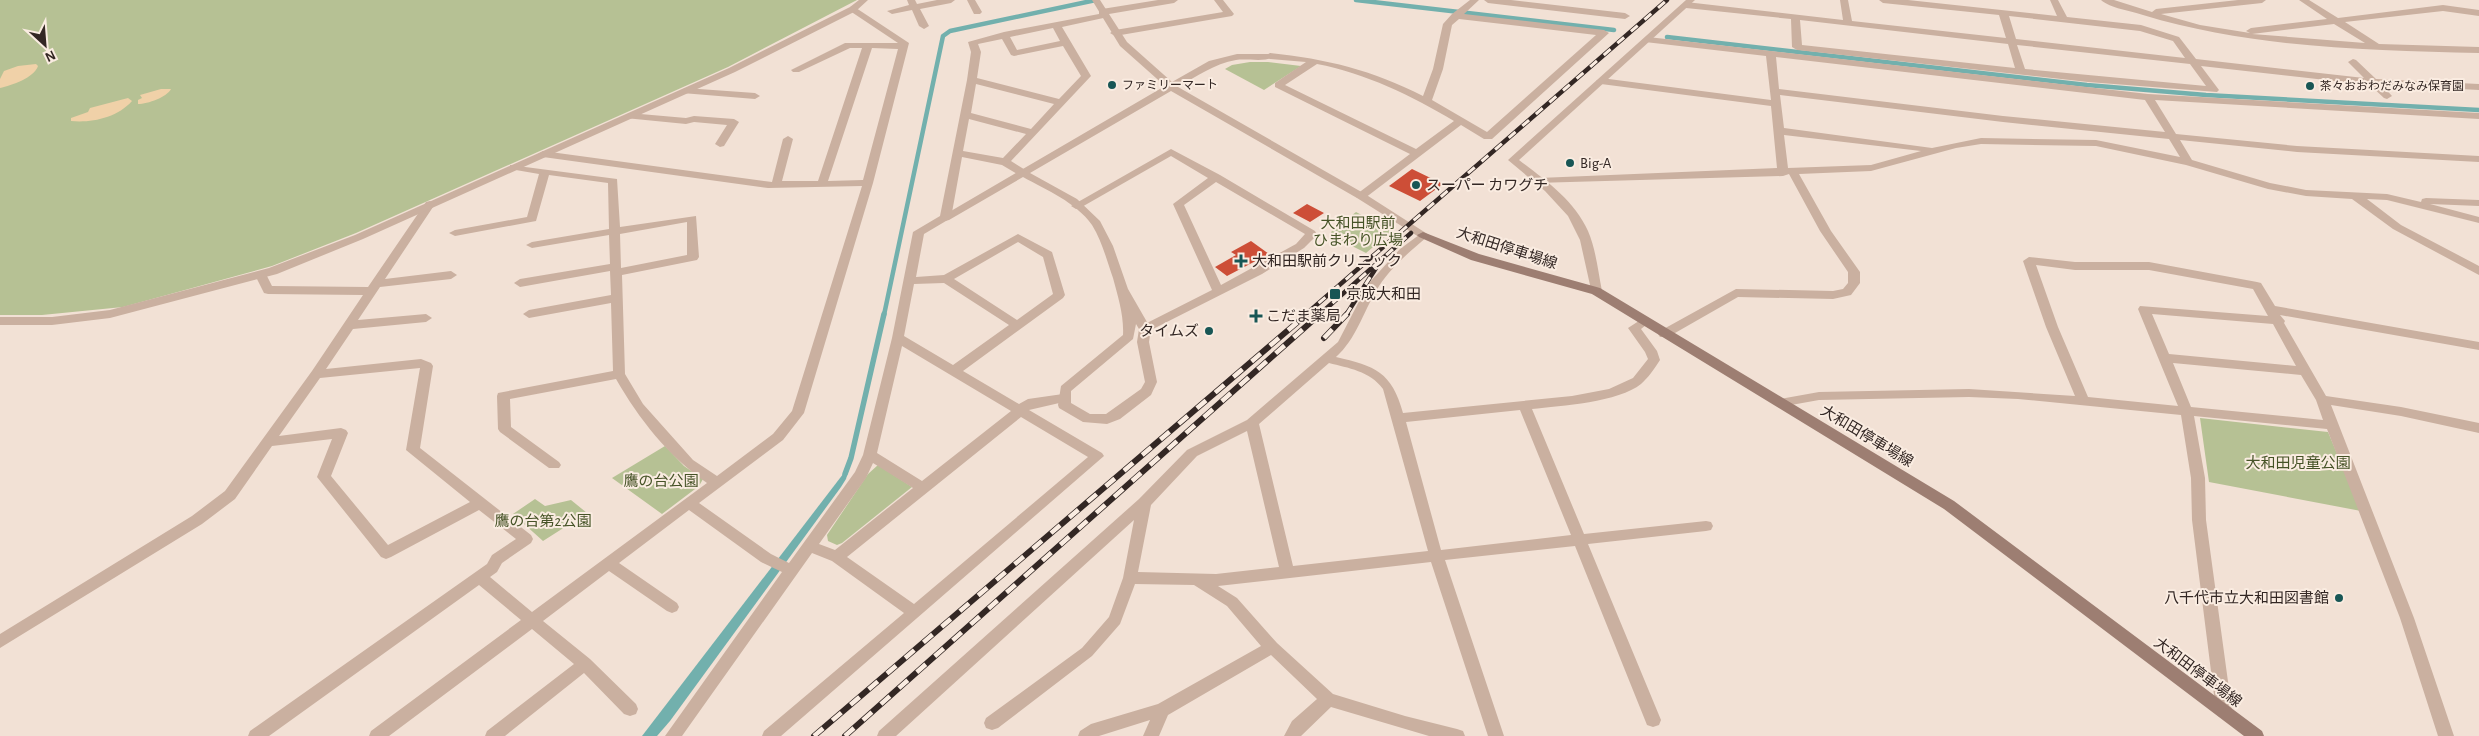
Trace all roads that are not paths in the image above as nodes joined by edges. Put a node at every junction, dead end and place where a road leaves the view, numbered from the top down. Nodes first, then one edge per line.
1 (864, 0) edge
2 (952, 0) edge
3 (971, 0) edge
4 (1174, 0) edge
5 (1218, 0) edge
6 (1475, 0) edge
7 (1488, 0) edge
8 (1844, 0) edge
9 (1883, 0) edge
10 (2054, 0) edge
11 (2105, 0) edge
12 (2262, 0) edge
13 (2303, 0) edge
14 (2468, 0) edge
15 (1097, 1) edge
16 (913, 3) edge
17 (1688, 3) edge
18 (853, 9) junction
19 (892, 11) dead end
20 (977, 12) dead end
21 (1104, 13) junction
22 (1459, 13) junction
23 (2003, 13) junction
24 (2148, 13) junction
25 (2478, 13) edge
26 (1625, 16) dead end
27 (1795, 18) junction
28 (2063, 19) junction
29 (2337, 21) junction
30 (1848, 23) junction
31 (1056, 25) junction
32 (924, 26) dead end
33 (1115, 33) junction
34 (2232, 33) junction
35 (1004, 35) junction
36 (1648, 40) junction
37 (1066, 42) junction
38 (2012, 42) junction
39 (868, 45) junction
40 (903, 46) junction
41 (2378, 47) junction
42 (2479, 50) edge
43 (1771, 54) junction
44 (1315, 61) junction
45 (2194, 62) junction
46 (2353, 62) dead end
47 (796, 70) dead end
48 (2021, 72) junction
49 (972, 80) junction
50 (1601, 81) junction
51 (2373, 82) junction
52 (1171, 87) junction
53 (2479, 87) edge
54 (685, 91) junction
55 (1776, 92) junction
56 (755, 96) dead end
57 (2387, 96) dead end
58 (2148, 97) junction
59 (1427, 100) junction
60 (1061, 103) junction
61 (1777, 104) junction
62 (966, 115) junction
63 (629, 116) junction
64 (2474, 116) edge
65 (1462, 120) junction
66 (2479, 126) edge
67 (1032, 132) junction
68 (1780, 132) junction
69 (2171, 136) junction
70 (788, 139) dead end
71 (720, 144) dead end
72 (1935, 150) junction
73 (957, 152) junction
74 (1416, 153) junction
75 (543, 154) junction
76 (2479, 159) edge
77 (1005, 162) junction
78 (2188, 162) junction
79 (514, 167) junction
80 (545, 171) junction
81 (1788, 172) junction
82 (1023, 173) junction
83 (1216, 177) junction
84 (1539, 181) junction
85 (868, 183) junction
86 (822, 184) junction
87 (776, 185) junction
88 (1361, 196) junction
89 (2356, 196) junction
90 (2401, 200) junction
91 (2479, 203) edge
92 (430, 204) junction
93 (1076, 206) junction
94 (945, 218) junction
95 (2479, 220) edge
96 (455, 232) dead end
97 (613, 232) junction
98 (1423, 235) junction
99 (532, 245) dead end
100 (615, 270) junction
101 (2479, 271) edge
102 (261, 275) junction
103 (451, 275) dead end
104 (946, 279) junction
105 (909, 281) junction
106 (520, 283) dead end
107 (374, 288) junction
108 (1122, 289) junction
109 (1219, 291) junction
110 (1596, 291) junction
111 (617, 298) junction
112 (529, 314) dead end
113 (2276, 316) junction
114 (426, 318) dead end
115 (0, 321) edge
116 (1644, 321) junction
117 (349, 325) junction
118 (1018, 326) junction
119 (1145, 329) junction
120 (1664, 334) junction
121 (898, 338) junction
122 (2479, 346) edge
123 (1326, 358) junction
124 (2164, 358) junction
125 (954, 371) junction
126 (2306, 371) junction
127 (316, 374) junction
128 (619, 374) junction
129 (1063, 398) junction
130 (2322, 400) junction
131 (2084, 402) junction
132 (1780, 403) junction
133 (1524, 404) junction
134 (1020, 410) junction
135 (2187, 413) junction
136 (1398, 418) junction
137 (1252, 424) junction
138 (2332, 425) junction
139 (2479, 428) edge
140 (268, 442) junction
141 (870, 455) junction
142 (554, 465) dead end
143 (716, 482) junction
144 (923, 488) junction
145 (480, 503) junction
146 (689, 503) junction
147 (1144, 503) junction
148 (1706, 526) dead end
149 (1581, 538) junction
150 (809, 546) junction
151 (1436, 556) junction
152 (837, 557) junction
153 (608, 563) junction
154 (788, 569) junction
155 (1287, 571) junction
156 (479, 577) junction
157 (1130, 578) junction
158 (1197, 580) junction
159 (672, 607) dead end
160 (914, 612) junction
161 (531, 621) junction
162 (0, 642) edge
163 (1272, 647) junction
164 (585, 664) junction
165 (1328, 699) junction
166 (630, 709) dead end
167 (1162, 710) junction
168 (2224, 711) junction
169 (1653, 720) dead end
170 (992, 723) dead end
171 (256, 736) edge
172 (376, 736) edge
173 (493, 736) edge
174 (673, 736) edge
175 (770, 736) edge
176 (885, 736) edge
177 (1086, 736) edge
178 (1151, 736) edge
179 (1292, 736) edge
180 (1457, 736) edge
181 (1496, 736) edge
182 (2256, 736) edge
183 (2446, 736) edge

1 - 18 street
2 - 16 street
3 - 20 street
4 - 21 street
5 - 33 street
6 - 22 street
7 - 26 street
8 - 30 street
9 - 23 street
10 - 28 street
11 - 24 street
12 - 24 street
13 - 29 street
14 - 25 street
15 - 21 street
16 - 19 street
16 - 32 street
17 - 27 street
17 - 36 street
18 - 40 street
18 - 54 street
21 - 31 street
21 - 33 street
22 - 59 street
22 - 65 street
23 - 28 street
23 - 38 street
24 - 34 street
25 - 29 street
27 - 30 street
27 - 48 street
28 - 45 street
29 - 34 street
29 - 41 street
30 - 38 street
31 - 35 street
31 - 37 street
33 - 52 street
34 - 41 street
35 - 37 street
35 - 49 street
36 - 43 street
36 - 50 street
37 - 60 street
38 - 45 street
38 - 48 street
39 - 40 street
39 - 47 street
39 - 86 street
40 - 85 street
41 - 42 street
43 - 55 street
43 - 58 street
44 - 52 street
44 - 59 street
44 - 74 street
45 - 48 street
45 - 51 street
46 - 51 street
49 - 60 street
49 - 62 street
50 - 61 street
50 - 84 street
51 - 53 street
51 - 57 street
52 - 82 street
52 - 88 street
54 - 56 street
54 - 63 street
55 - 61 street
55 - 69 street
58 - 64 street
58 - 69 street
59 - 65 street
60 - 67 street
61 - 68 street
62 - 67 street
62 - 73 street
63 - 71 street
63 - 75 street
64 - 66 street
65 - 74 street
67 - 77 street
68 - 72 street
68 - 81 street
69 - 76 street
69 - 78 street
70 - 87 street
72 - 78 street
72 - 81 street
73 - 77 street
73 - 94 street
74 - 88 street
75 - 79 street
75 - 87 street
77 - 82 street
78 - 89 street
79 - 80 street
79 - 92 street
80 - 96 street
80 - 97 street
81 - 84 street
81 - 120 street
82 - 93 street
82 - 94 street
83 - 93 street
83 - 109 street
83 - 109 street
84 - 110 street
85 - 86 street
85 - 143 street
86 - 87 street
88 - 98 street
89 - 90 street
89 - 101 street
90 - 91 street
90 - 95 street
92 - 102 street
92 - 107 street
93 - 108 street
94 - 105 street
97 - 99 street
97 - 100 street
97 - 100 street
98 - 110 main road, 大和田停車場線
98 - 123 street
100 - 106 street
100 - 111 street
102 - 107 street
102 - 115 street
103 - 107 street
104 - 105 street
104 - 118 street
104 - 118 street
105 - 121 street
107 - 117 street
108 - 119 street
108 - 129 street
109 - 119 street
110 - 116 main road, 大和田停車場線
111 - 112 street
111 - 128 street
113 - 122 street
113 - 124 street
113 - 126 street
113 - 131 street
114 - 117 street
116 - 120 main road, 大和田停車場線
116 - 133 street
117 - 127 street
118 - 125 street
119 - 129 street
120 - 132 main road, 大和田停車場線
121 - 125 street
121 - 141 street
123 - 136 street
123 - 137 street
124 - 126 street
124 - 135 street
125 - 134 street
126 - 130 street
127 - 140 street
127 - 145 street
128 - 142 street
128 - 143 street
129 - 134 street
130 - 138 street
130 - 139 street
131 - 132 street
131 - 135 street
132 - 168 main road, 大和田停車場線
133 - 136 street
133 - 149 street
134 - 144 street
134 - 160 street
135 - 138 street
135 - 168 street
136 - 151 street
137 - 147 street
137 - 155 street
138 - 183 street
140 - 145 street
140 - 162 street
141 - 144 street
141 - 150 street
143 - 146 street
144 - 152 street
145 - 156 street
146 - 153 street
146 - 154 street
147 - 157 street
147 - 176 street
148 - 149 street
149 - 151 street
149 - 169 street
150 - 152 street
150 - 154 street
151 - 155 street
151 - 181 street
152 - 160 street
153 - 159 street
153 - 161 street
154 - 174 street
155 - 158 street
156 - 161 street
156 - 171 street
157 - 158 street
157 - 170 street
158 - 163 street
160 - 175 street
161 - 164 street
161 - 172 street
163 - 165 street
163 - 167 street
164 - 166 street
164 - 173 street
165 - 179 street
165 - 180 street
167 - 177 street
167 - 178 street
168 - 182 main road, 大和田停車場線

